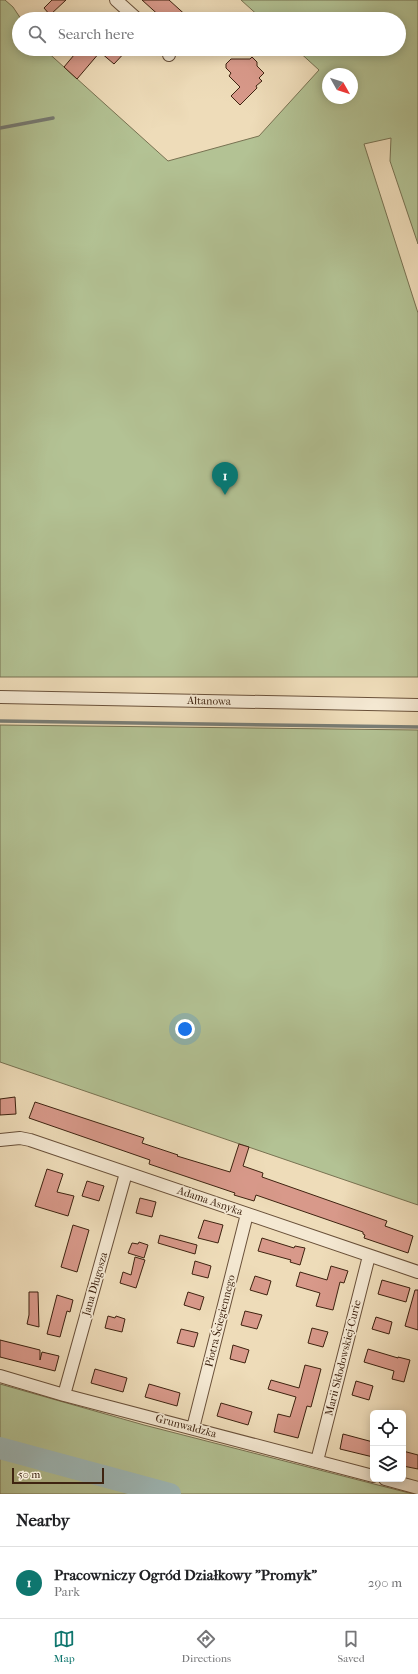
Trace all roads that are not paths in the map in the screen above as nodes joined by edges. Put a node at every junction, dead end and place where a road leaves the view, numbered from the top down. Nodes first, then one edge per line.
1 (116, 0) edge
2 (129, 12) edge
3 (0, 697) edge
4 (418, 704) edge
5 (0, 1140) edge
6 (126, 1173) junction
7 (247, 1214) junction
8 (369, 1256) junction
9 (418, 1272) edge
10 (0, 1376) edge
11 (64, 1395) junction
12 (193, 1428) junction
13 (317, 1461) junction
14 (370, 1475) edge
15 (396, 1482) edge
16 (418, 1488) edge

1 - 2 street
3 - 4 street, Altanowa
5 - 6 street, Adama Asnyka
6 - 7 street, Adama Asnyka
6 - 11 street, Jana Długosza
7 - 8 street, Adama Asnyka
7 - 12 street, Piotra Ściegiennego
8 - 9 street, Adama Asnyka
8 - 13 street, Marii Skłodowskiej-Curie
10 - 11 street, Grunwaldzka
11 - 12 street, Grunwaldzka
12 - 13 street, Grunwaldzka
13 - 14 street, Grunwaldzka
15 - 16 street

